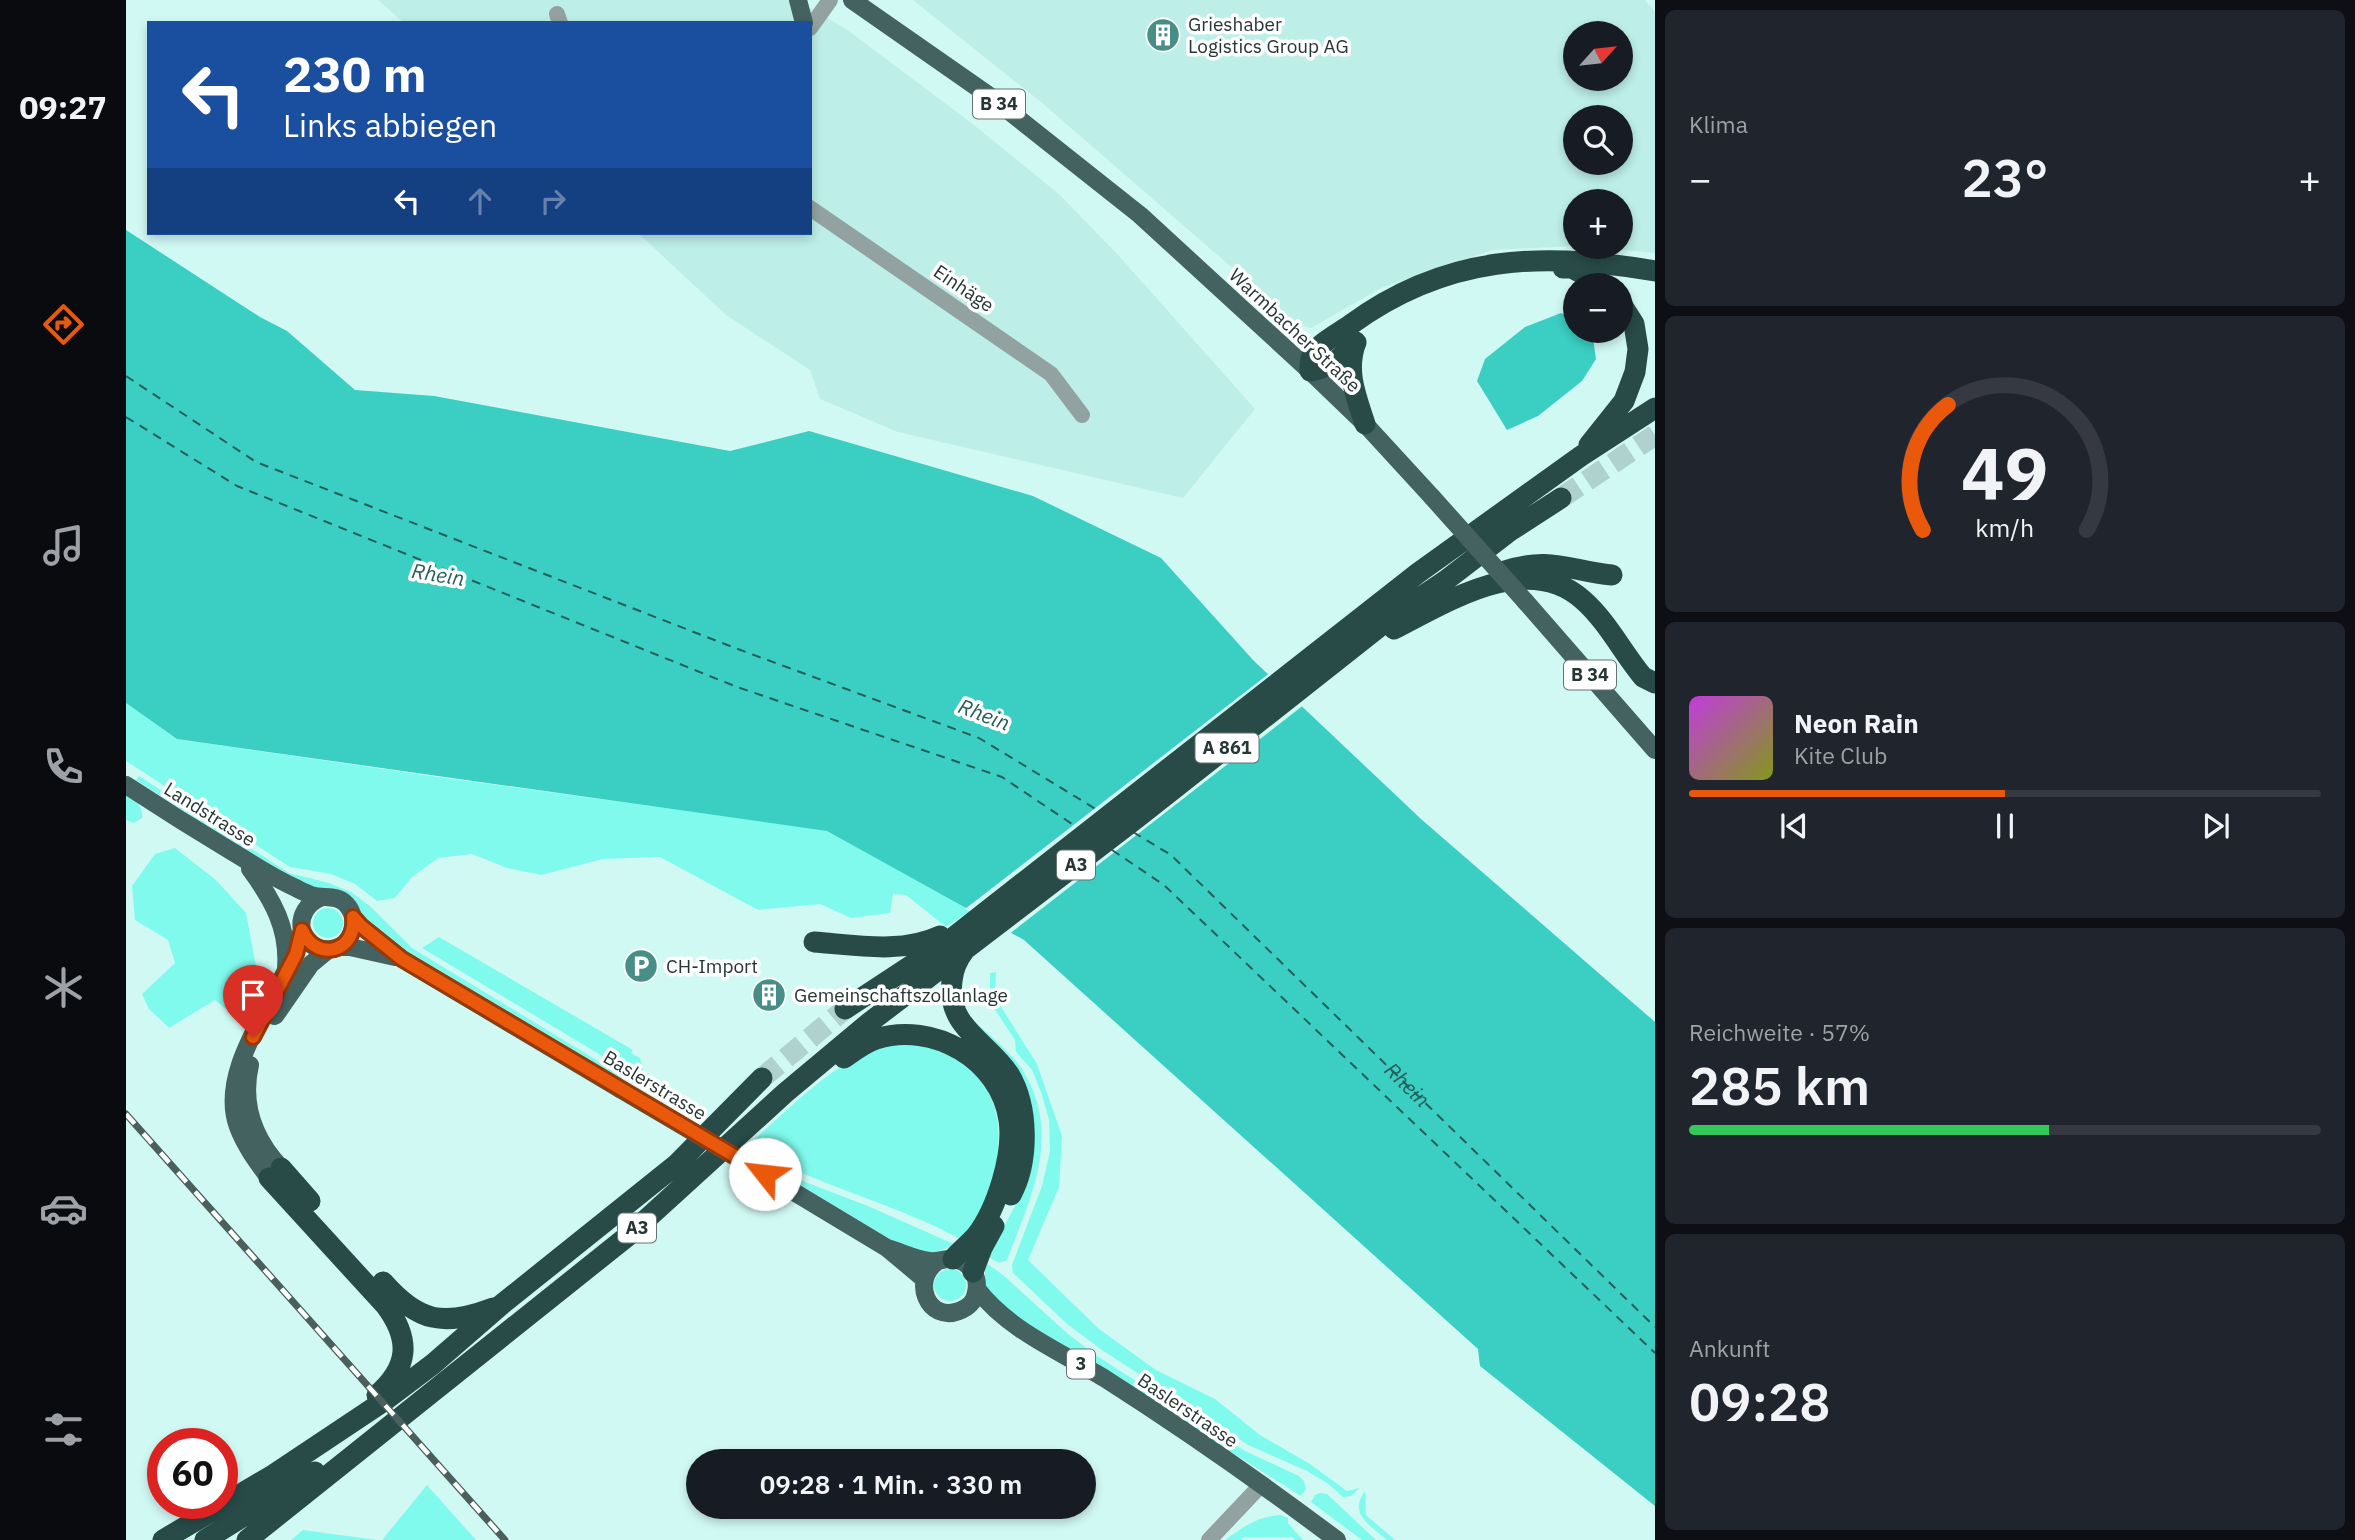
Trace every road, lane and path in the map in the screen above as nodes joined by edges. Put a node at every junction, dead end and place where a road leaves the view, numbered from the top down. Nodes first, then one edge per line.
1 (799, 0) edge
2 (830, 0) edge
3 (852, 0) edge
4 (804, 21) edge
5 (812, 25) edge
6 (812, 209) edge
7 (1655, 271) edge
8 (1581, 273) edge
9 (1633, 322) edge
10 (1356, 343) junction
11 (1310, 371) junction
12 (1655, 408) edge
13 (1082, 415) dead end
14 (1365, 424) junction
15 (1581, 456) junction
16 (1561, 498) tunnel mouth
17 (1497, 557) dead end
18 (1612, 575) dead end
19 (1446, 581) junction
20 (1393, 617) junction
21 (1348, 652) junction
22 (1308, 671) junction
23 (1655, 683) edge
24 (1655, 750) edge
25 (126, 785) edge
26 (1129, 811) junction
27 (242, 858) junction
28 (272, 878) junction
29 (322, 897) junction
30 (353, 917) junction
31 (302, 925) junction
32 (814, 942) dead end
33 (952, 942) junction
34 (376, 946) junction
35 (333, 949) junction
36 (286, 972) junction
37 (845, 1009) tunnel mouth
38 (762, 1078) tunnel mouth
39 (742, 1135) junction
40 (275, 1173) junction
41 (887, 1248) junction
42 (946, 1260) junction
43 (924, 1279) junction
44 (975, 1280) junction
45 (502, 1305) junction
46 (962, 1310) junction
47 (1011, 1322) junction
48 (388, 1426) junction
49 (330, 1436) junction
50 (1262, 1484) junction
51 (163, 1540) edge
52 (205, 1540) edge
53 (247, 1540) edge
54 (1209, 1540) edge
55 (1337, 1540) edge

1 - 4 main road
2 - 5 street
3 - 11 main road, Warmbacher Straße / B 34
6 - 13 street, Einhäge
7 - 11 highway
8 - 10 highway
9 - 15 highway
10 - 11 highway
10 - 14 highway
11 - 14 main road, Warmbacher Straße / B 34
12 - 15 highway, A 861
14 - 24 main road, Warmbacher Straße / B 34, bridge
15 - 22 highway, A 861
16 - 19 highway, A 861
17 - 19 highway
18 - 20 highway
19 - 20 highway, A 861
20 - 21 highway, A 861
21 - 22 highway, A 861
21 - 23 highway
22 - 26 highway, A 861
25 - 27 main road, Landstrasse
26 - 33 highway, A3
26 - 33 highway, A3
27 - 28 main road, Landstrasse
27 - 36 main road
28 - 29 main road, Landstrasse
28 - 31 main road, Landstrasse
29 - 30 main road
29 - 31 main road
30 - 34 main road, Baslerstrasse
30 - 35 main road
31 - 35 main road
31 - 36 main road
32 - 33 highway
33 - 37 highway, A3
33 - 39 highway, A3
33 - 44 highway
34 - 35 main road
34 - 41 main road, Baslerstrasse, bridge
35 - 40 main road
36 - 40 main road
38 - 45 highway, A3
39 - 42 highway
39 - 48 highway, A3
40 - 45 highway
40 - 49 highway
41 - 42 main road, Baslerstrasse
41 - 43 main road, Baslerstrasse
42 - 43 main road
42 - 44 main road
43 - 46 main road
44 - 46 main road
44 - 47 main road, Baslerstrasse / 3
45 - 49 highway, A3
46 - 47 main road, Baslerstrasse / 3
47 - 50 main road, Baslerstrasse / 3
48 - 52 highway, A3
48 - 53 highway, A3
49 - 51 highway, A3
50 - 54 street
50 - 55 main road, Baslerstrasse / 3

